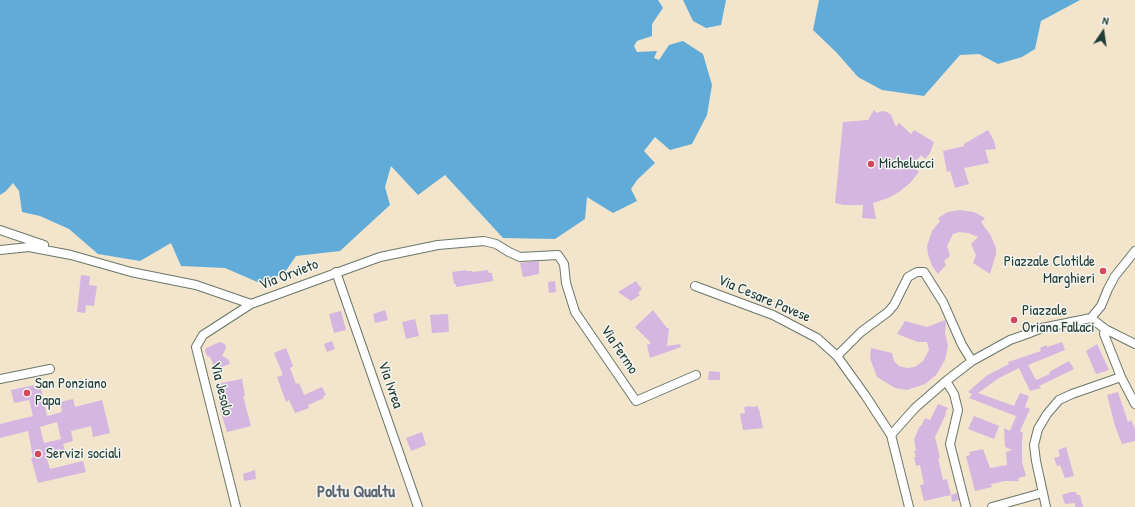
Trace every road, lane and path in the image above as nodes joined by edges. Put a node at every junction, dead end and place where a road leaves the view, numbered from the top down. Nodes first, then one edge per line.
1 (0, 230) edge
2 (0, 250) edge
3 (1135, 250) edge
4 (71, 255) junction
5 (558, 255) joint
6 (336, 272) junction
7 (695, 286) dead end
8 (251, 304) junction
9 (1091, 318) junction
10 (1105, 328) junction
11 (1135, 344) edge
12 (837, 356) junction
13 (972, 361) junction
14 (50, 369) dead end
15 (696, 375) dead end
16 (1121, 377) junction
17 (0, 379) edge
18 (946, 380) junction
19 (1135, 404) edge
20 (891, 435) junction
21 (1042, 493) junction
22 (236, 507) edge
23 (418, 507) edge
24 (909, 507) edge
25 (966, 507) edge
26 (992, 507) edge
27 (1046, 507) edge

1 - 4 street
2 - 4 street, Via Orvieto
3 - 9 street
4 - 8 street, Via Orvieto
5 - 6 street, Via Orvieto
5 - 15 street, Via Fermo
6 - 8 street, Via Orvieto
6 - 23 street, Via Ivrea
7 - 12 street, Via Cesare Pavese
8 - 22 street, Via Jesolo
9 - 10 street
9 - 13 street
10 - 11 street
10 - 16 street
12 - 13 street
12 - 20 street, Via Cesare Pavese
13 - 18 street
14 - 17 street
16 - 19 street
16 - 21 street
18 - 20 street
18 - 25 street
20 - 24 street, Via Cesare Pavese
21 - 26 street
21 - 27 street

